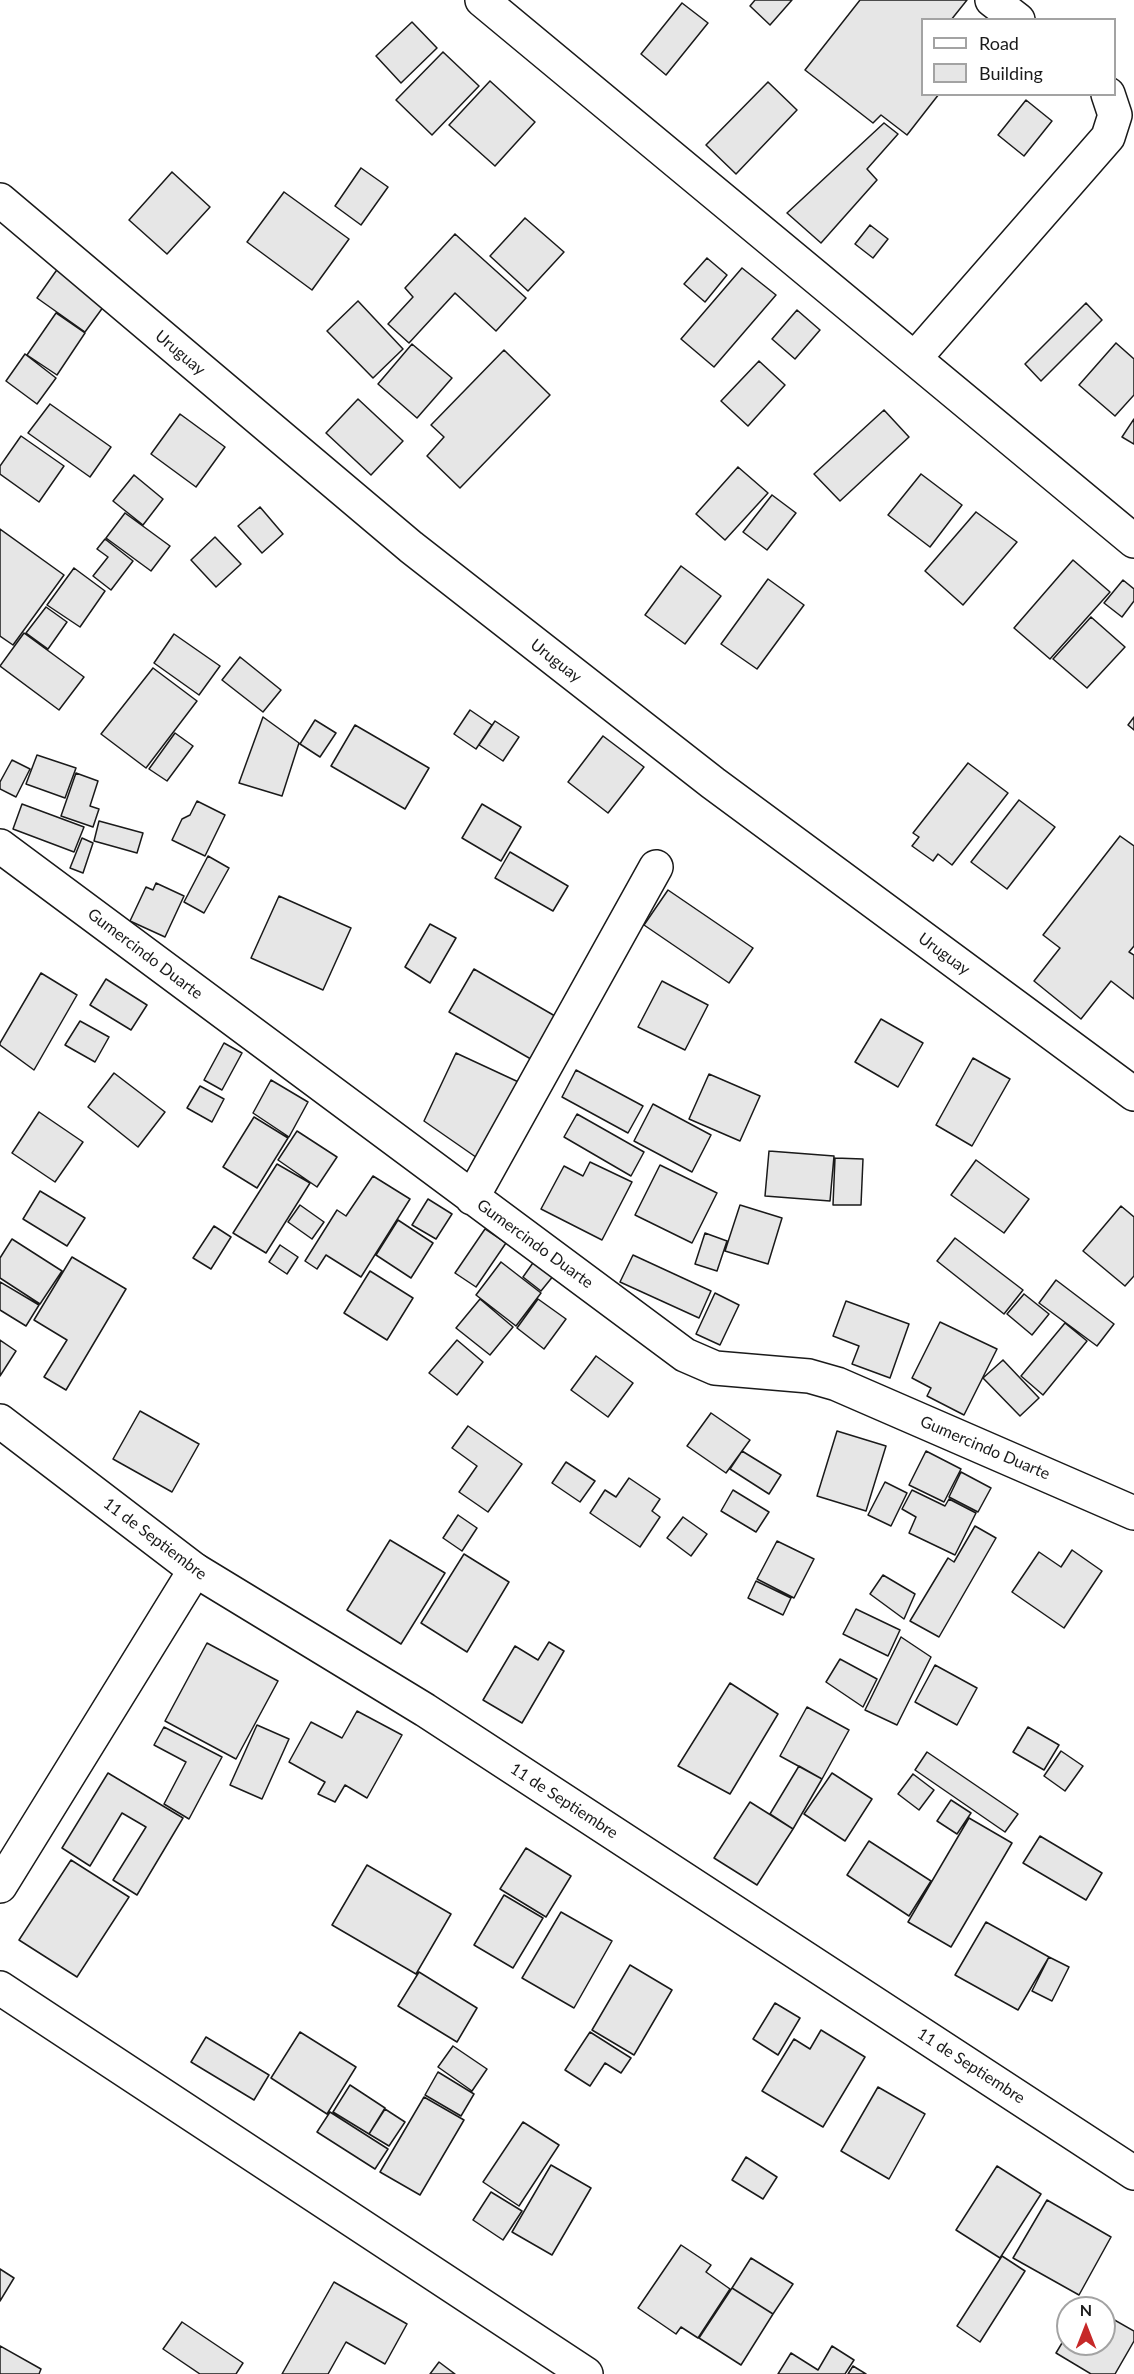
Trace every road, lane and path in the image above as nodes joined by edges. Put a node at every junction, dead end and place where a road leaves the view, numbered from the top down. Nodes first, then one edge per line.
1 (482, 0) edge
2 (992, 0) edge
3 (1014, 18) edge
4 (1109, 96) edge
5 (0, 200) edge
6 (915, 358) junction
7 (1134, 541) edge
8 (0, 846) edge
9 (656, 867) dead end
10 (1134, 1094) edge
11 (472, 1198) junction
12 (0, 1421) edge
13 (1134, 1513) edge
14 (195, 1570) junction
15 (0, 1886) edge
16 (0, 1988) edge
17 (1134, 2173) edge
18 (586, 2374) edge

1 - 6 street
2 - 3 street
4 - 6 street
5 - 10 street, Uruguay
6 - 7 street
8 - 11 street, Gumercindo Duarte
9 - 11 street
11 - 13 street, Gumercindo Duarte
12 - 14 street, 11 de Septiembre
14 - 15 street
14 - 17 street, 11 de Septiembre
16 - 18 street

